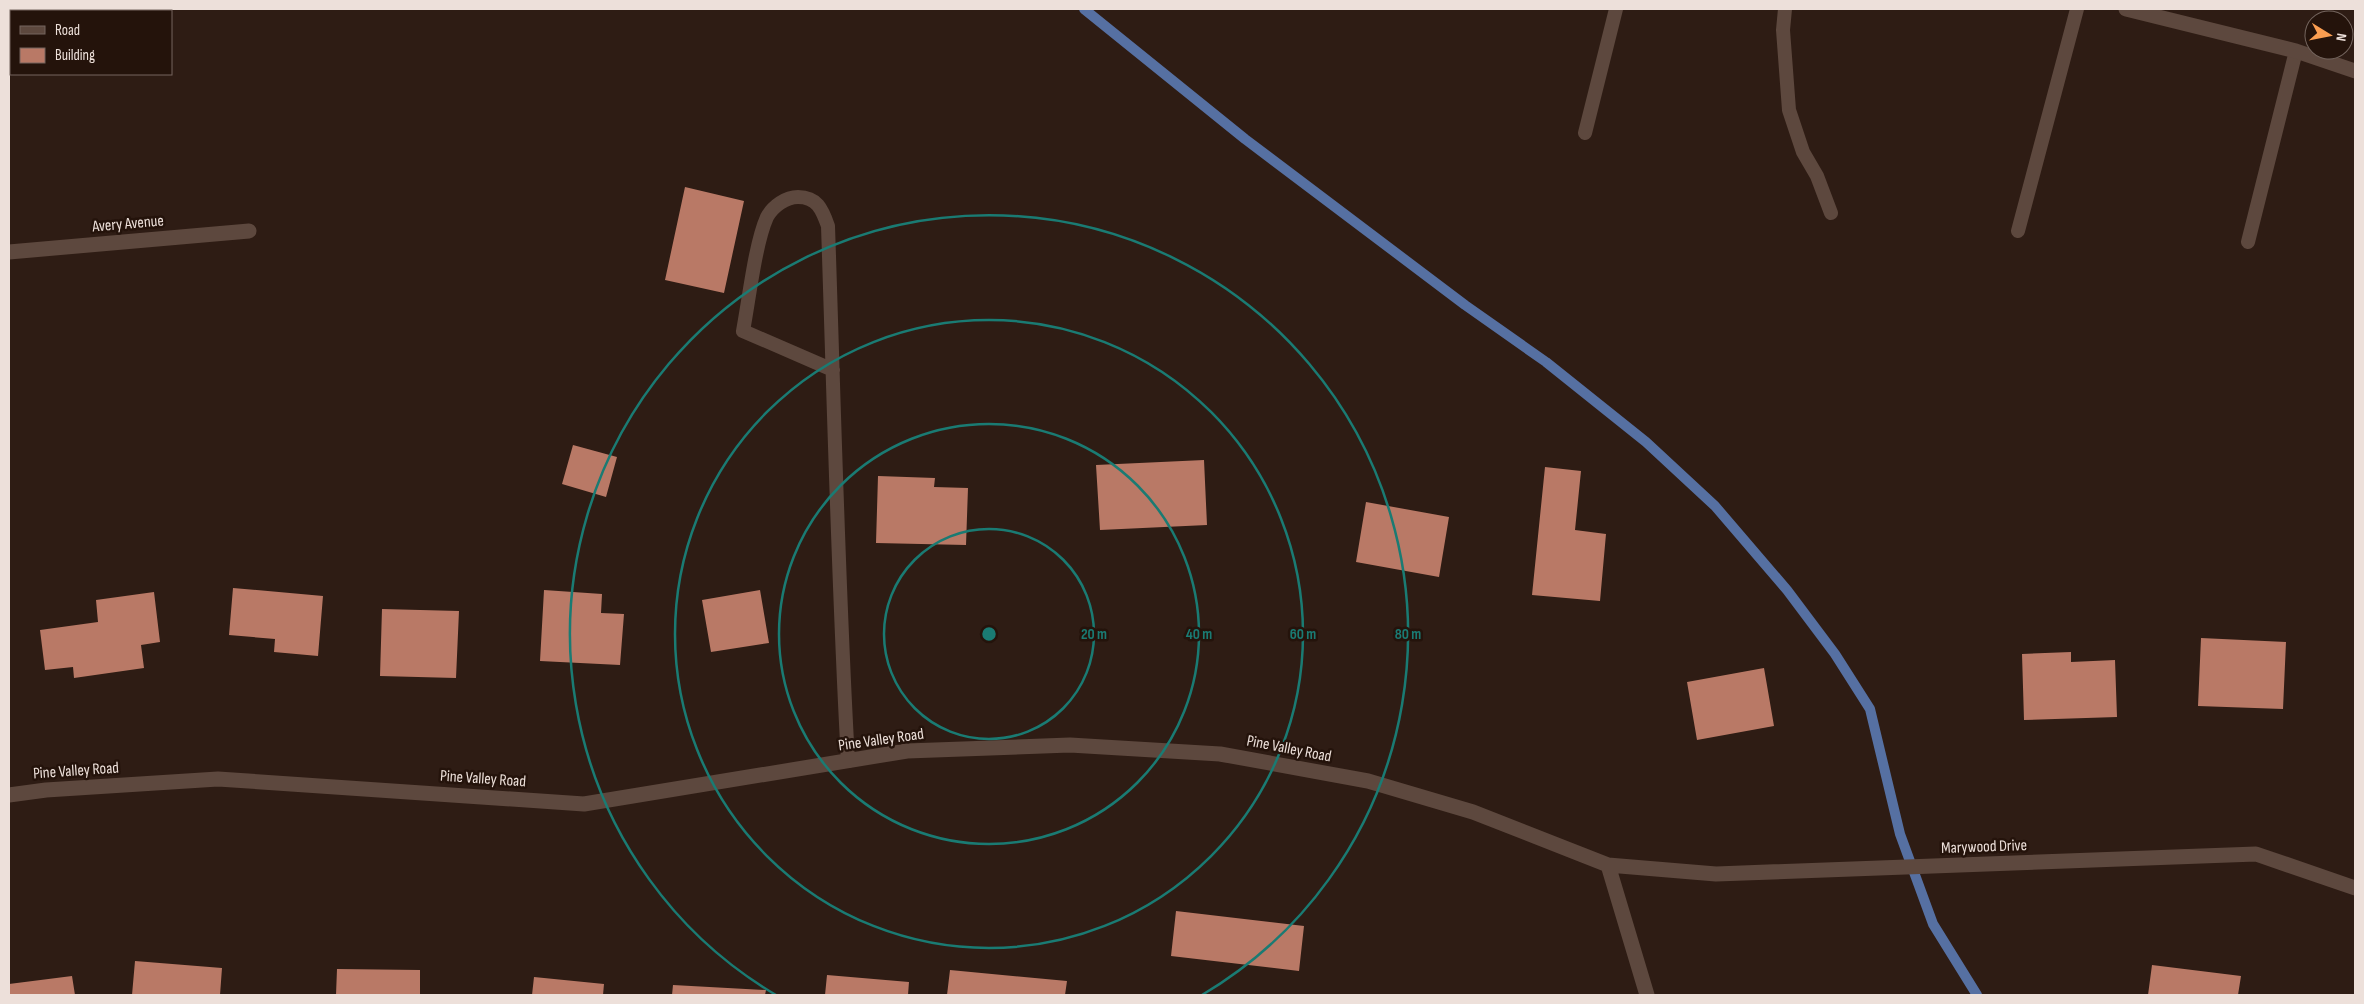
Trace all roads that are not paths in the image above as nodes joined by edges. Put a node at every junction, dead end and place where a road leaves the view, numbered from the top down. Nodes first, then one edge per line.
1 (1616, 9) edge
2 (1785, 9) edge
3 (2077, 9) edge
4 (2126, 9) edge
5 (2296, 52) junction
6 (2355, 71) edge
7 (1585, 133) dead end
8 (1830, 213) dead end
9 (249, 231) dead end
10 (2018, 231) dead end
11 (2248, 242) dead end
12 (9, 252) edge
13 (833, 370) junction
14 (848, 761) junction
15 (9, 795) edge
16 (1608, 864) junction
17 (2355, 888) edge
18 (1647, 995) edge

1 - 7 lane
2 - 8 lane
3 - 10 lane
4 - 5 street
5 - 6 street
5 - 11 lane
9 - 12 street, Avery Avenue
13 - 13 lane
13 - 14 lane
14 - 15 street, Pine Valley Road
14 - 16 street, Pine Valley Road
16 - 17 street, Marywood Drive
16 - 18 street

